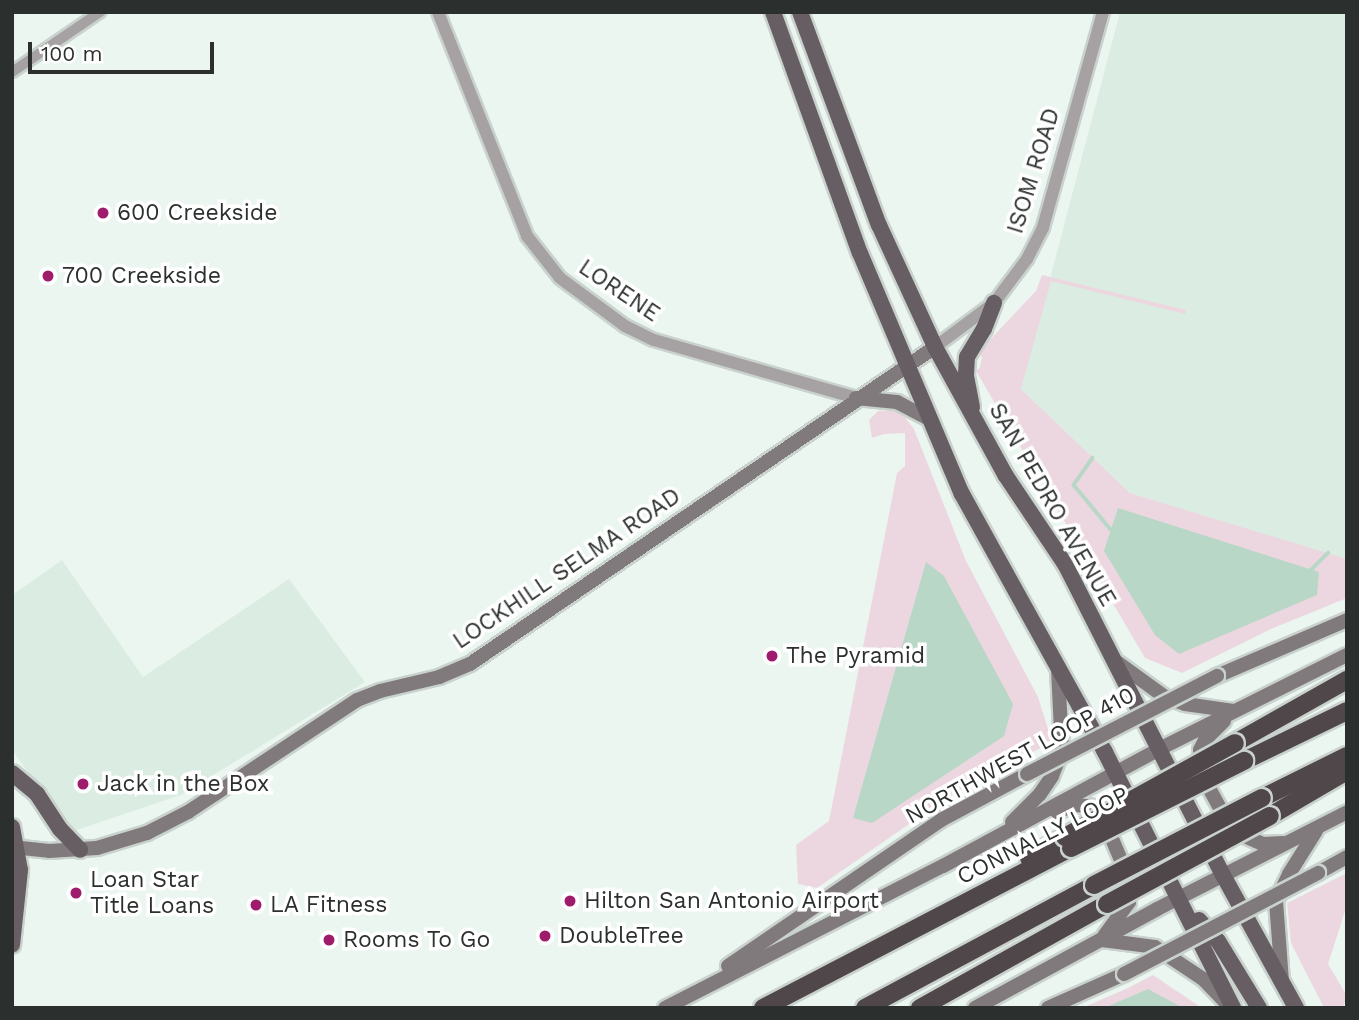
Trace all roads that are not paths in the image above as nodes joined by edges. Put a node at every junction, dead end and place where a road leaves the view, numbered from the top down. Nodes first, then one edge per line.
1 (100, 12) edge
2 (438, 12) edge
3 (772, 12) edge
4 (800, 12) edge
5 (1103, 12) edge
6 (12, 72) edge
7 (994, 303) junction
8 (935, 346) junction
9 (906, 366) junction
10 (856, 398) junction
11 (973, 416) junction
12 (929, 419) junction
13 (1347, 620) edge
14 (1347, 655) edge
15 (1114, 660) junction
16 (1058, 670) junction
17 (1347, 680) edge
18 (1347, 710) edge
19 (1235, 711) junction
20 (1161, 748) junction
21 (1347, 756) edge
22 (1347, 771) edge
23 (1115, 772) junction
24 (12, 773) edge
25 (1347, 812) edge
26 (12, 827) edge
27 (1319, 827) junction
28 (1001, 833) junction
29 (1068, 842) junction
30 (1287, 843) junction
31 (14, 847) edge
32 (79, 850) junction
33 (1347, 857) edge
34 (1223, 875) junction
35 (1179, 898) junction
36 (1102, 940) junction
37 (12, 945) edge
38 (1282, 983) junction
39 (664, 1008) edge
40 (762, 1008) edge
41 (865, 1008) edge
42 (920, 1008) edge
43 (975, 1008) edge
44 (1048, 1008) edge
45 (1232, 1008) edge
46 (1259, 1008) edge
47 (1296, 1008) edge

1 - 6 street
2 - 10 street, LORENE
3 - 9 main road
4 - 8 main road, SAN PEDRO AVENUE
5 - 7 street, ISOM ROAD
7 - 8 street, ISOM ROAD
7 - 11 main road
8 - 9 main road, LOCKHILL SELMA ROAD
8 - 11 main road, SAN PEDRO AVENUE
9 - 10 main road, LOCKHILL SELMA ROAD
9 - 12 main road
10 - 12 main road
10 - 32 main road, LOCKHILL SELMA ROAD
11 - 15 main road, SAN PEDRO AVENUE
12 - 16 main road
13 - 39 main road, NORTHWEST LOOP 410, bridge
14 - 19 main road, NORTHWEST LOOP 410
15 - 19 main road
15 - 20 main road, SAN PEDRO AVENUE
16 - 23 main road
16 - 28 main road
17 - 29 highway, bridge
18 - 29 highway, CONNALLY LOOP, bridge
19 - 20 main road, NORTHWEST LOOP 410
19 - 30 main road
20 - 23 main road, NORTHWEST LOOP 410
20 - 34 main road, SAN PEDRO AVENUE
21 - 41 highway, bridge
22 - 42 highway, bridge
23 - 28 main road, NORTHWEST LOOP 410
23 - 35 main road
24 - 32 main road
25 - 27 main road
26 - 31 main road
27 - 30 main road
27 - 38 main road
28 - 36 main road
28 - 39 main road, NORTHWEST LOOP 410
29 - 40 highway
30 - 34 main road
31 - 32 main road, LOCKHILL SELMA ROAD
31 - 37 main road
33 - 44 main road, bridge
34 - 35 main road
34 - 38 main road, SAN PEDRO AVENUE
35 - 36 main road
35 - 45 main road
35 - 46 main road
36 - 43 main road
36 - 45 main road
38 - 47 main road, SAN PEDRO AVENUE

